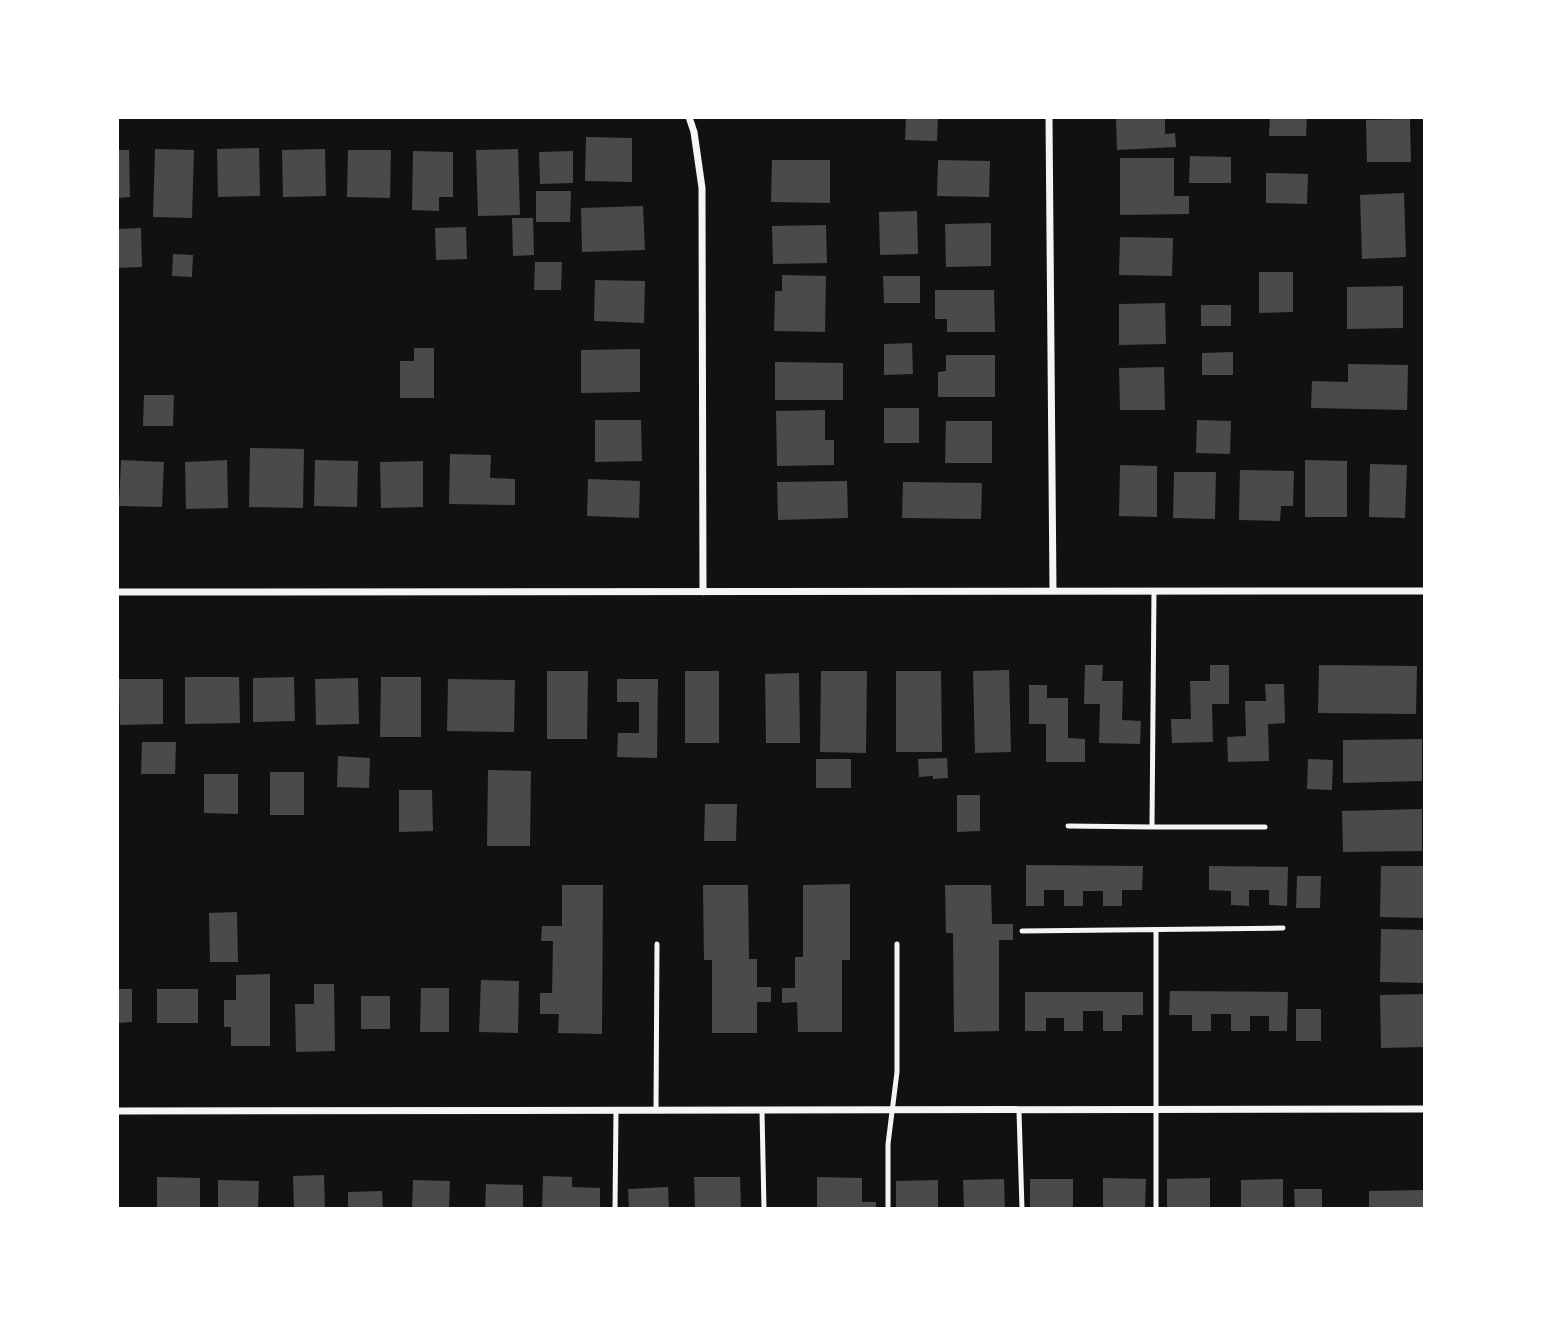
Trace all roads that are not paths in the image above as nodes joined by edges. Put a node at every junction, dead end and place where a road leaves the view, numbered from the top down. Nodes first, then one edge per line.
1 (688, 117) edge
2 (1049, 117) edge
3 (1053, 591) junction
4 (1154, 591) junction
5 (1425, 591) edge
6 (117, 592) edge
7 (703, 592) junction
8 (1068, 826) dead end
9 (1152, 827) junction
10 (1265, 827) dead end
11 (1283, 928) dead end
12 (1156, 930) junction
13 (1022, 931) dead end
14 (656, 943) dead end
15 (897, 944) dead end
16 (1425, 1109) edge
17 (1156, 1110) junction
18 (117, 1111) edge
19 (616, 1111) junction
20 (656, 1111) junction
21 (762, 1111) junction
22 (891, 1111) junction
23 (1019, 1111) junction
24 (615, 1209) edge
25 (764, 1209) edge
26 (888, 1209) edge
27 (1022, 1209) edge
28 (1156, 1209) edge

1 - 7 street
2 - 3 street
3 - 4 street
3 - 7 street
4 - 5 street
4 - 9 lane
6 - 7 street
8 - 9 lane
9 - 10 lane
11 - 12 lane
12 - 13 lane
12 - 17 lane
14 - 20 lane
15 - 22 lane
16 - 17 street
17 - 23 street
17 - 28 lane
18 - 19 street
19 - 20 street
19 - 24 lane
20 - 21 street
21 - 22 street
21 - 25 lane
22 - 23 street
22 - 26 lane
23 - 27 lane

